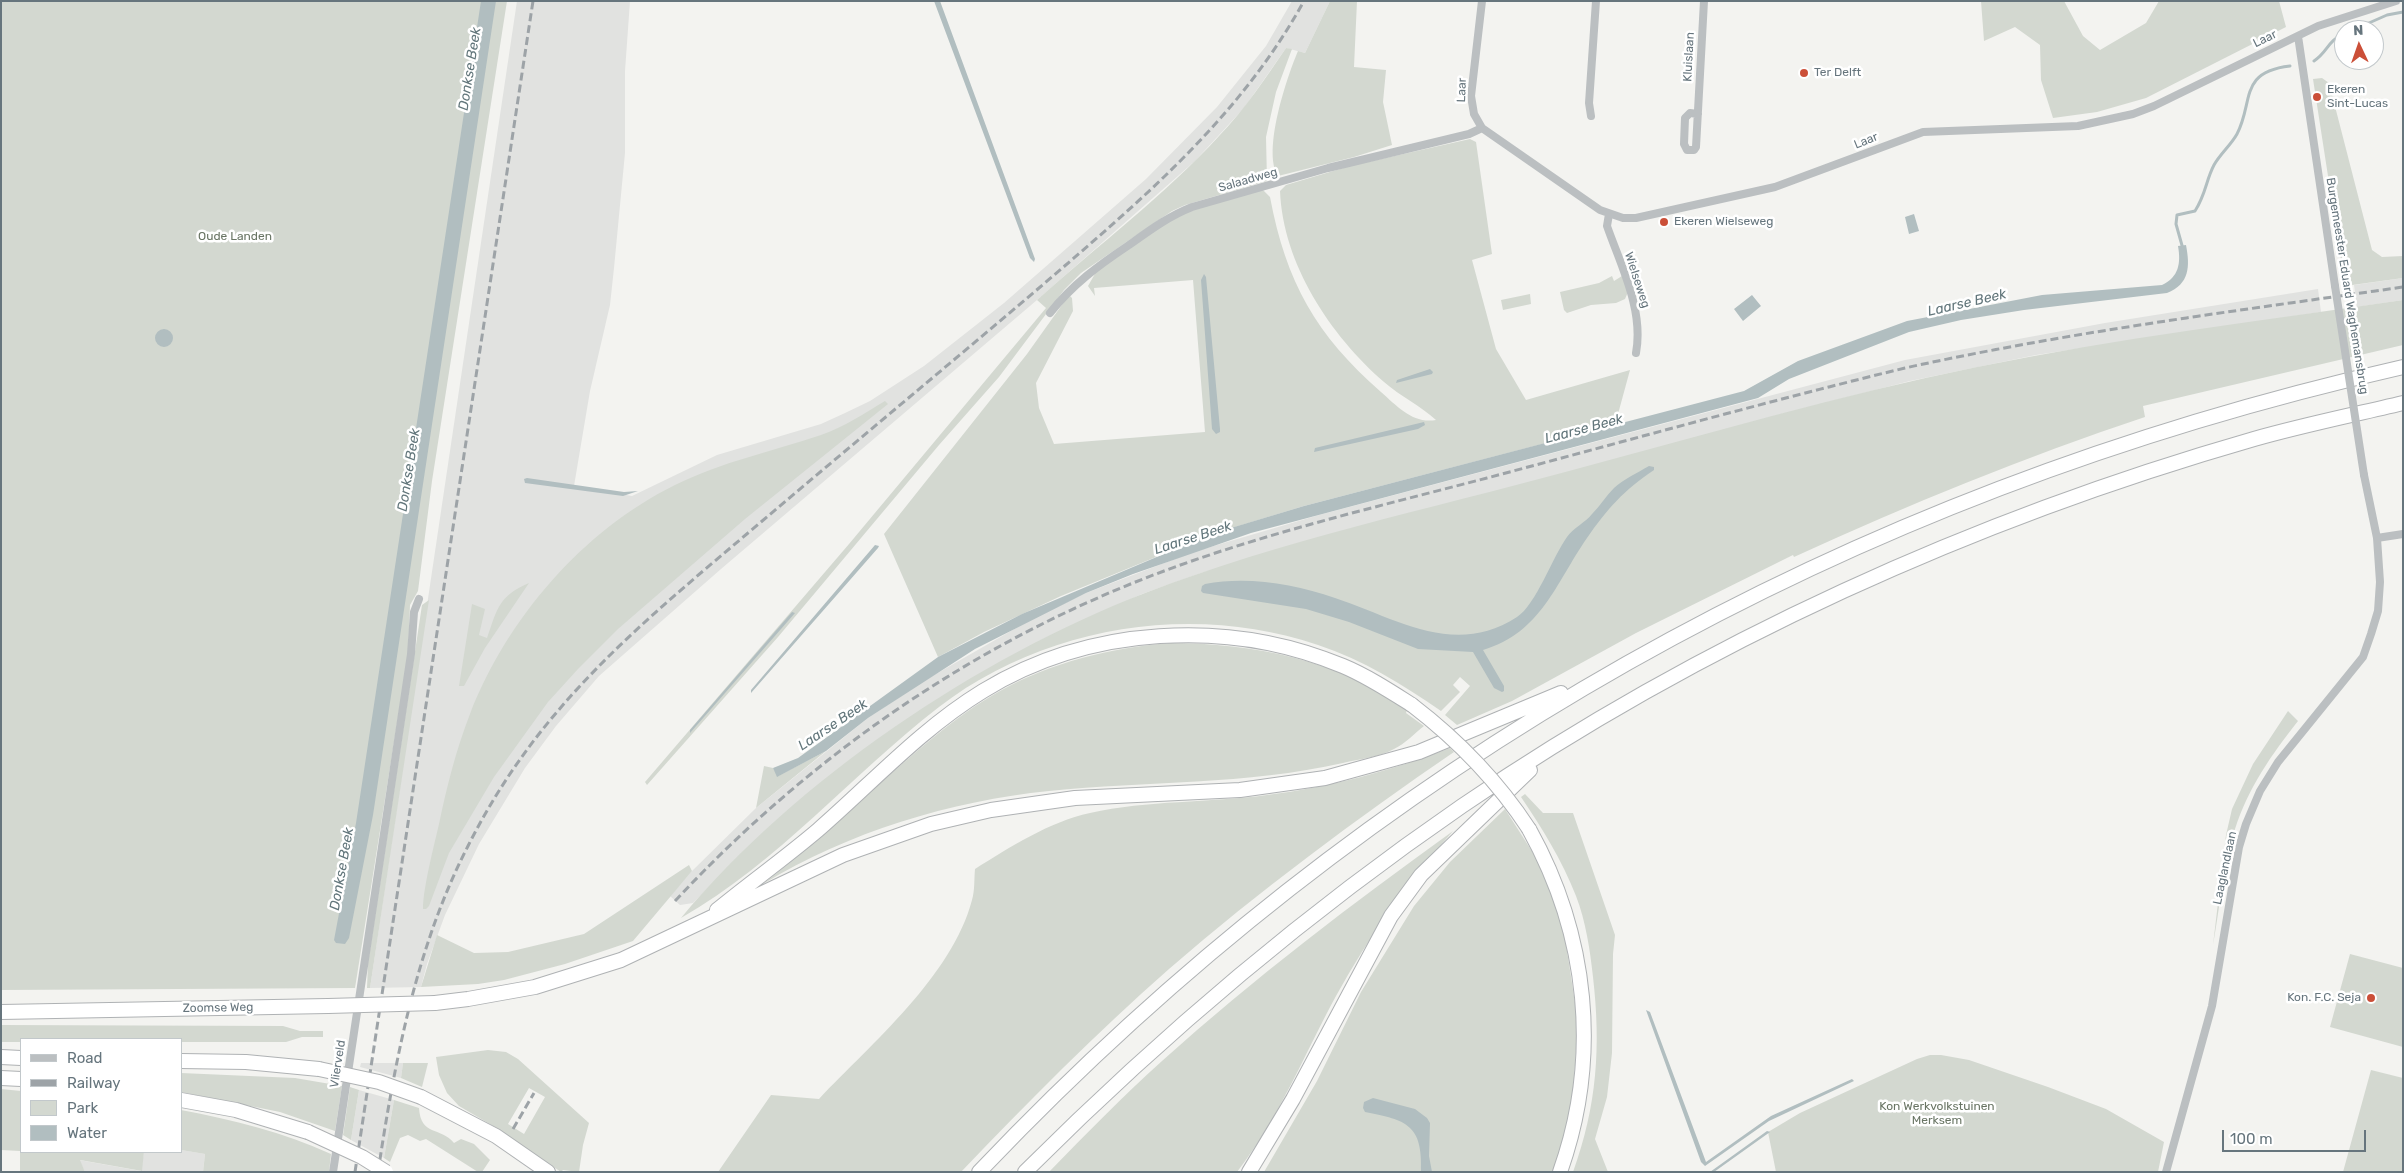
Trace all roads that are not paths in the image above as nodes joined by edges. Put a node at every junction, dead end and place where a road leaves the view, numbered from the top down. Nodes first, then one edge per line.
1 (1482, 1) edge
2 (1596, 1) edge
3 (1704, 1) edge
4 (2396, 1) edge
5 (2298, 36) junction
6 (1698, 114) dead end
7 (1591, 116) dead end
8 (1482, 128) junction
9 (1609, 214) junction
10 (1050, 313) dead end
11 (1636, 353) dead end
12 (2403, 366) edge
13 (2403, 403) edge
14 (2403, 534) edge
15 (2377, 538) junction
16 (420, 599) dead end
17 (1605, 675) junction
18 (1554, 748) junction
19 (706, 919) junction
20 (1, 1012) edge
21 (1, 1057) edge
22 (20, 1058) edge
23 (182, 1061) edge
24 (1, 1078) edge
25 (20, 1080) edge
26 (182, 1100) edge
27 (332, 1172) edge
28 (386, 1172) edge
29 (548, 1172) edge
30 (979, 1172) edge
31 (1025, 1172) edge
32 (1249, 1172) edge
33 (1560, 1172) edge
34 (2166, 1172) edge

1 - 8 street, Laar
2 - 7 street
3 - 6 street, Kluislaan
4 - 5 street, Laar
5 - 9 street, Laar
5 - 15 street, Burgemeester Eduard Waghemansbrug, bridge
8 - 9 street, Laar
8 - 10 street, Salaadweg
9 - 11 street, Wielseweg
12 - 17 highway
13 - 18 highway
14 - 15 street
15 - 34 street, Laaglandlaan
16 - 27 street, Vlierveld
17 - 19 highway
17 - 30 highway
18 - 31 highway
18 - 32 highway
19 - 20 highway, Zoomse Weg, bridge
19 - 33 highway, bridge
21 - 22 highway
23 - 29 highway, bridge
24 - 25 highway
26 - 28 highway, bridge

